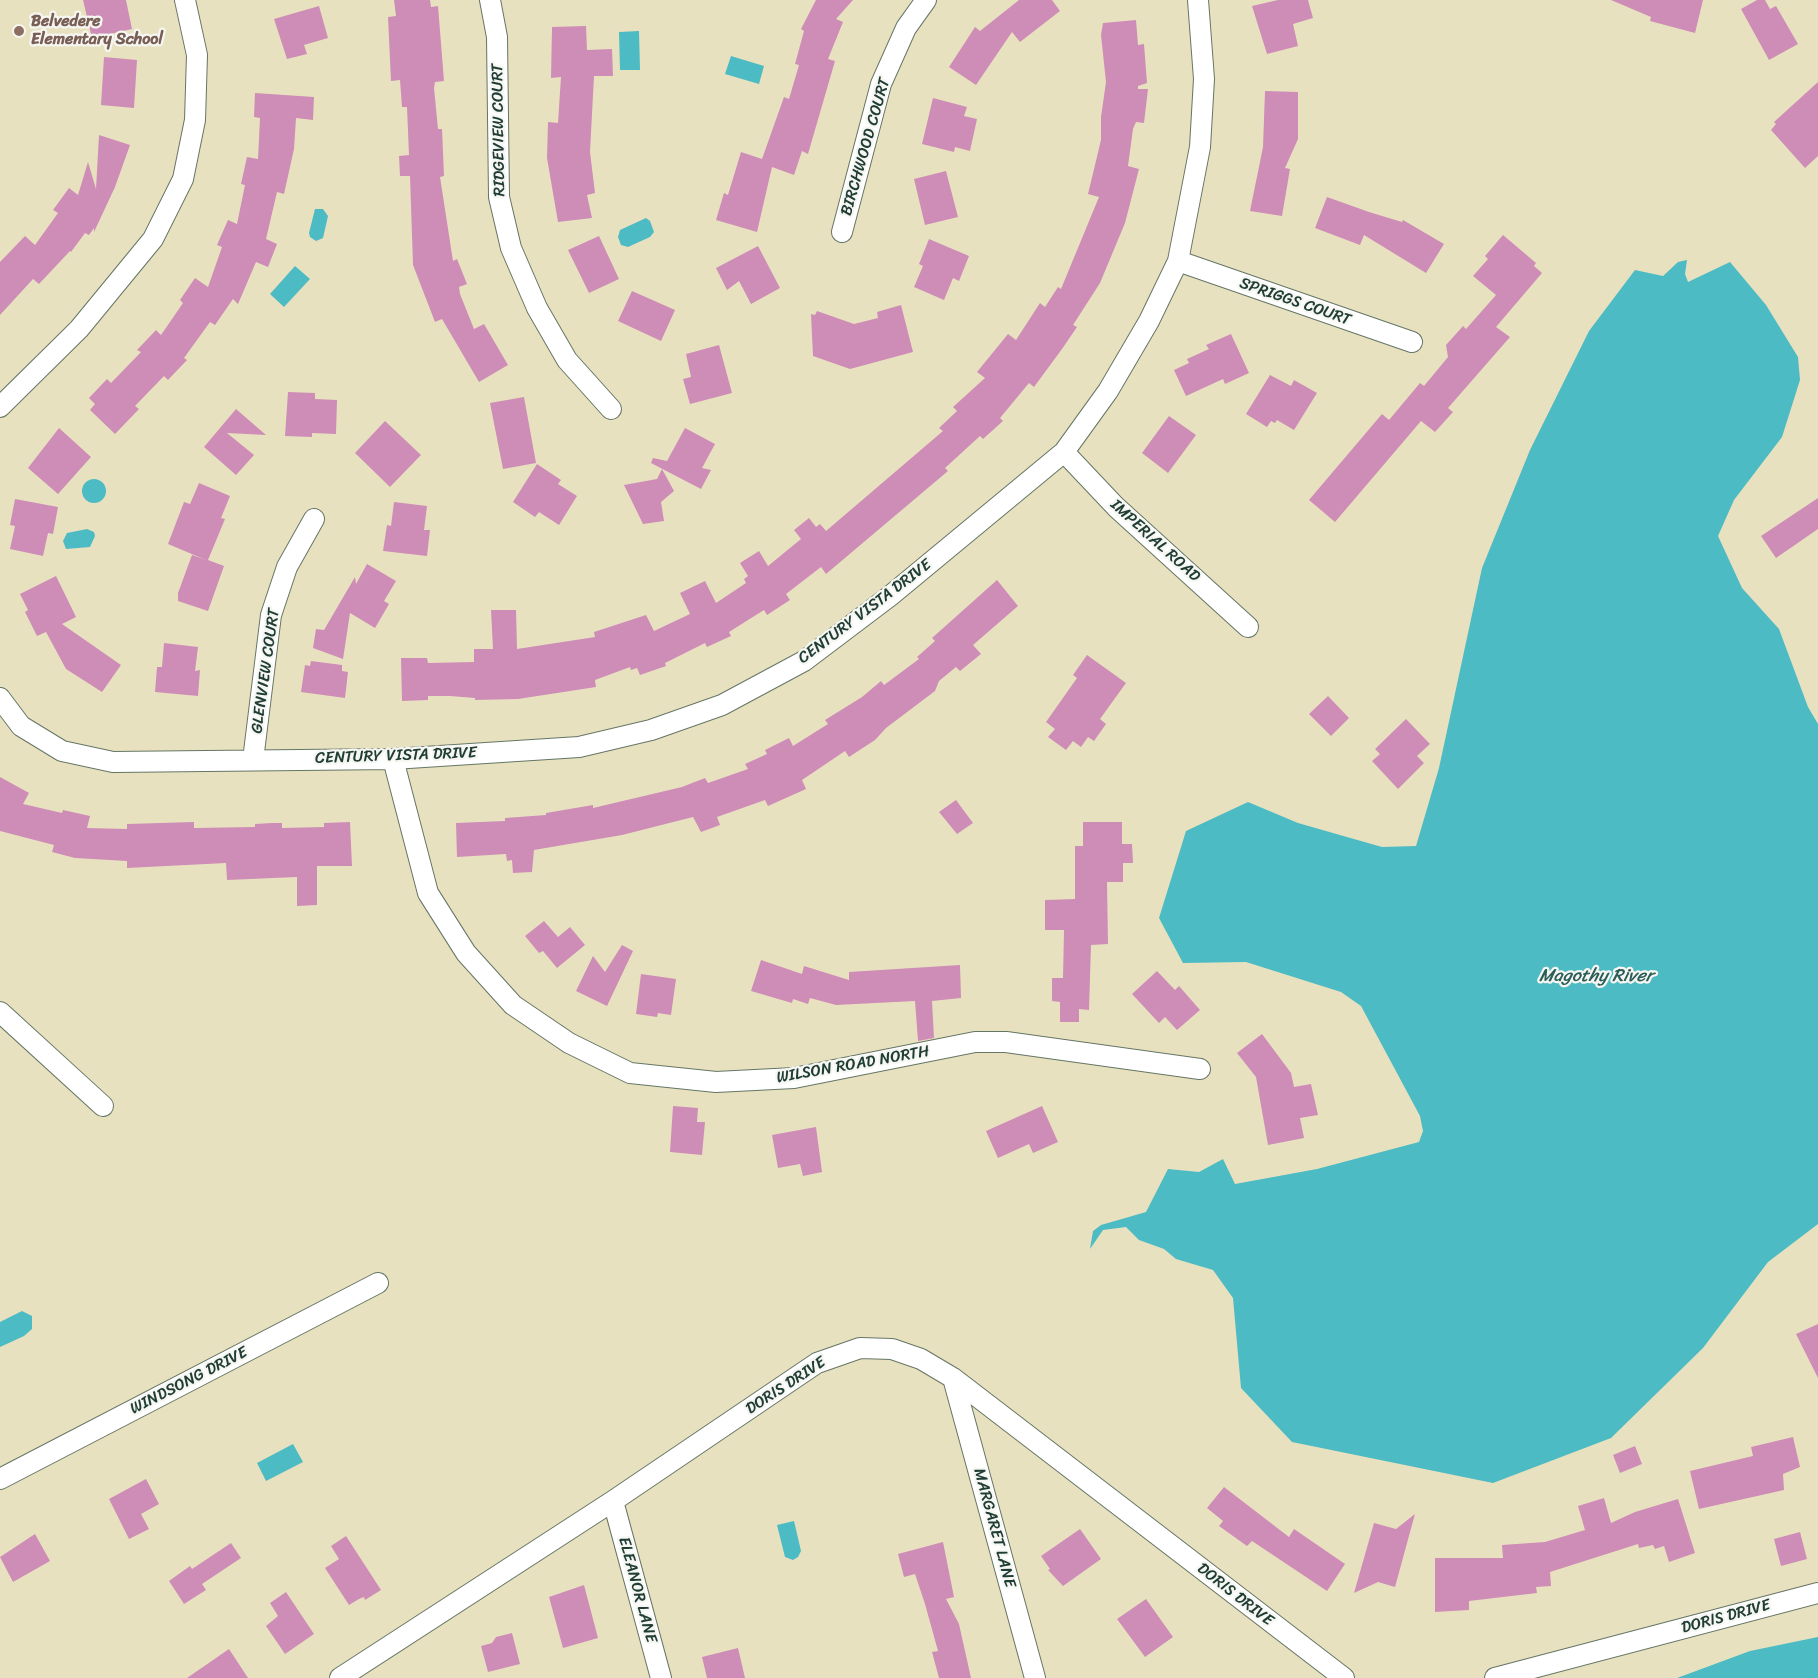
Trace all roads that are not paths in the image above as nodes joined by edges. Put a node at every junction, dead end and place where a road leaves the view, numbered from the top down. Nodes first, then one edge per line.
1 (185, 0) edge
2 (490, 0) edge
3 (926, 0) edge
4 (1198, 0) edge
5 (842, 232) dead end
6 (1178, 261) junction
7 (1412, 342) dead end
8 (0, 407) edge
9 (610, 408) dead end
10 (1064, 452) junction
11 (314, 519) dead end
12 (1248, 627) dead end
13 (0, 698) edge
14 (393, 759) junction
15 (253, 760) junction
16 (0, 1012) edge
17 (1200, 1070) dead end
18 (104, 1106) dead end
19 (378, 1283) dead end
20 (953, 1378) junction
21 (0, 1479) edge
22 (614, 1501) junction
23 (1818, 1593) edge
24 (340, 1678) edge
25 (661, 1678) edge
26 (1035, 1678) edge
27 (1344, 1678) edge
28 (1495, 1678) edge

1 - 8 street
2 - 9 street, RIDGEVIEW COURT
3 - 5 street, BIRCHWOOD COURT
4 - 6 street, CENTURY VISTA DRIVE
6 - 7 street, SPRIGGS COURT
6 - 10 street, CENTURY VISTA DRIVE
10 - 12 street, IMPERIAL ROAD
10 - 14 street, CENTURY VISTA DRIVE
11 - 15 street, GLENVIEW COURT
13 - 15 street, CENTURY VISTA DRIVE
14 - 15 street, CENTURY VISTA DRIVE
14 - 17 street, WILSON ROAD NORTH
16 - 18 street
19 - 21 street, WINDSONG DRIVE
20 - 22 street, DORIS DRIVE
20 - 26 street, MARGARET LANE
20 - 27 street, DORIS DRIVE
22 - 24 street, DORIS DRIVE
22 - 25 street, ELEANOR LANE
23 - 28 street, DORIS DRIVE

